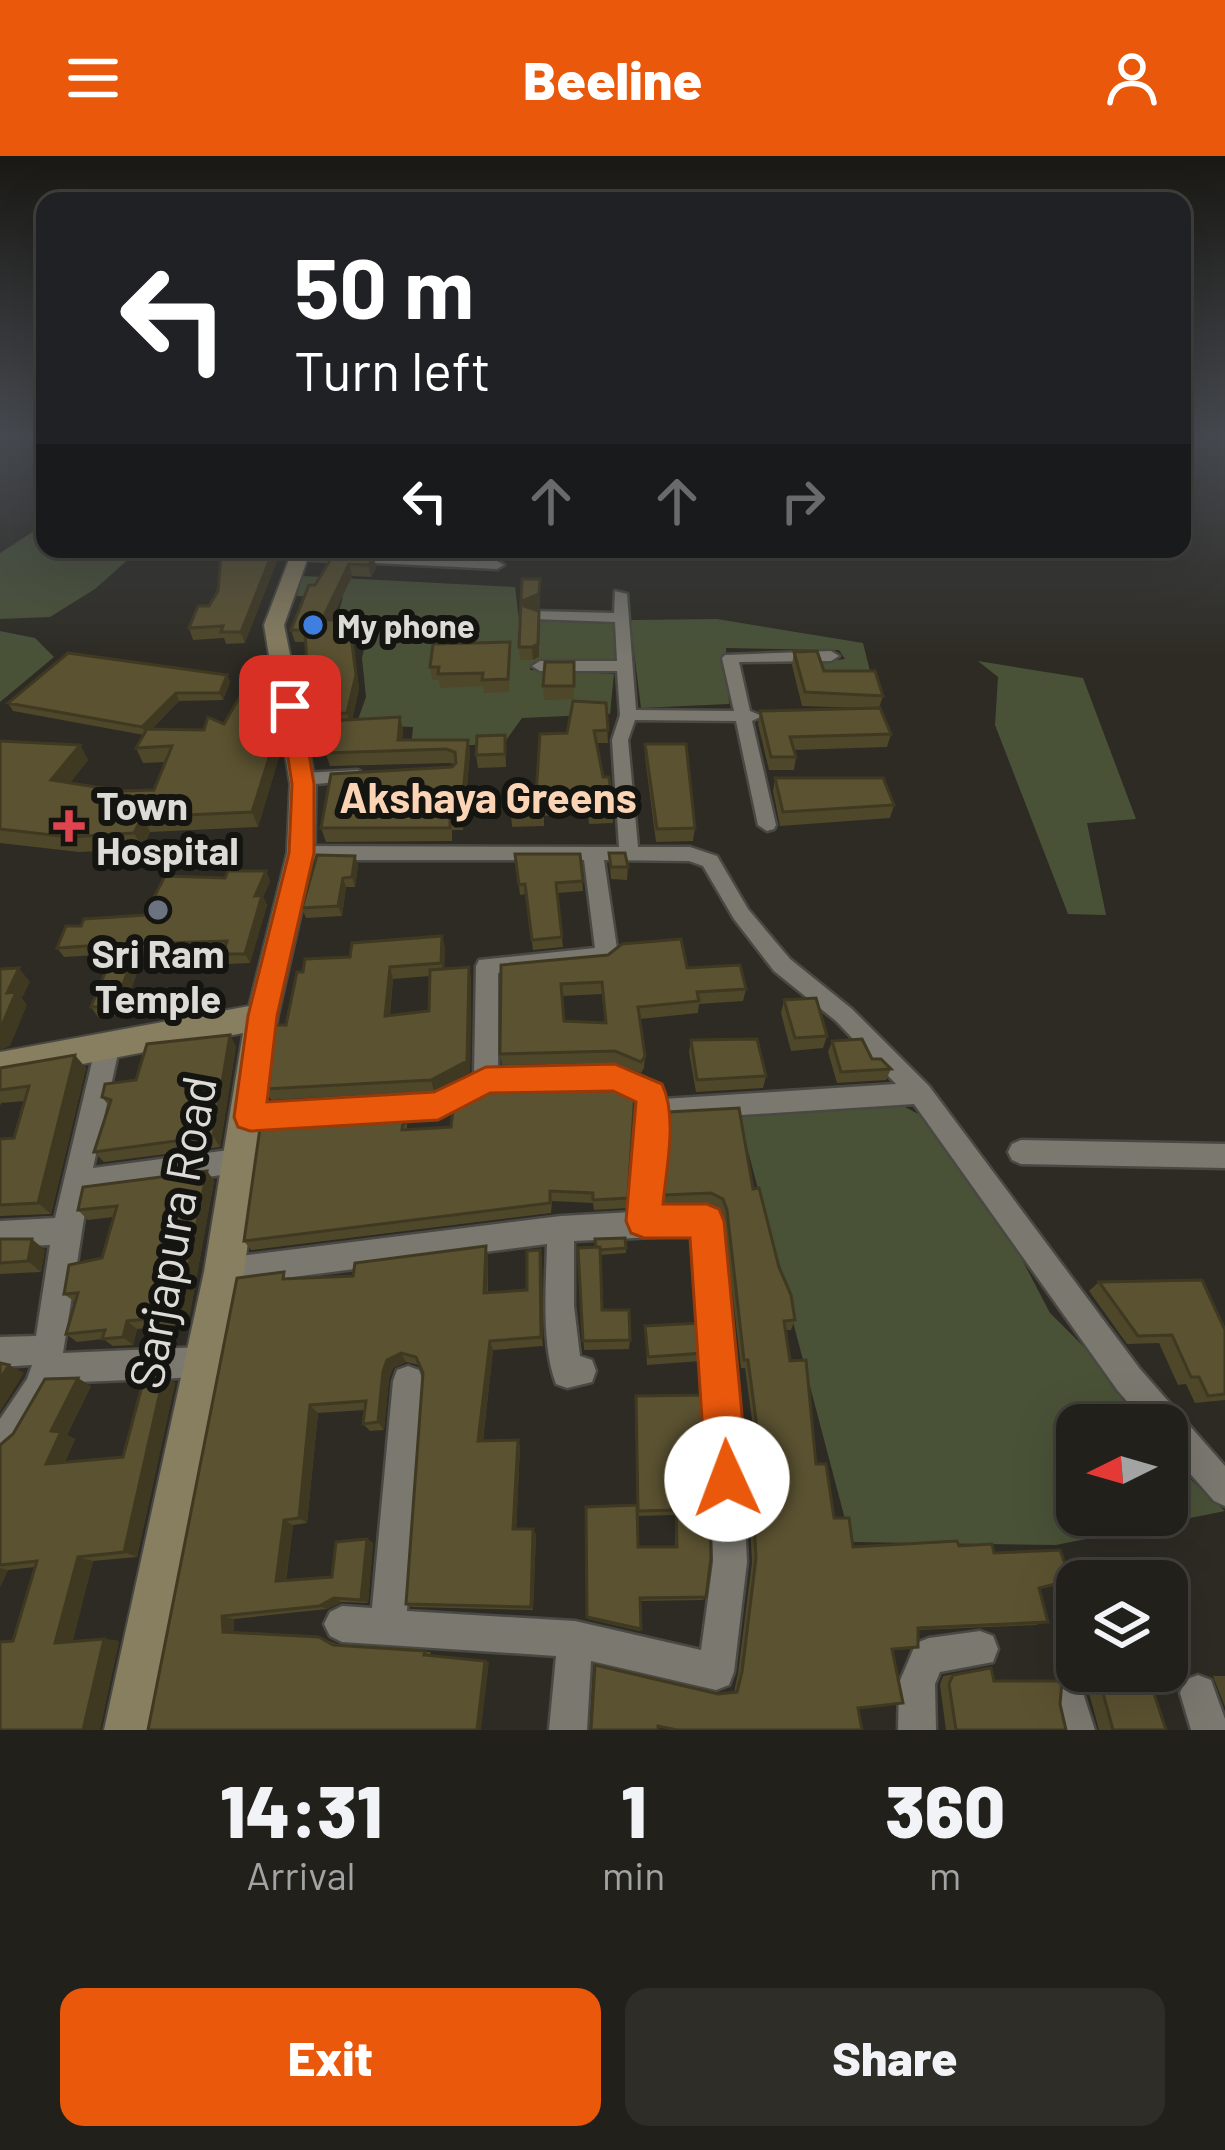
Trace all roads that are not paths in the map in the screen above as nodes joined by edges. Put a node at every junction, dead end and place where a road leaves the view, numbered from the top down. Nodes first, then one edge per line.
1 (299, 558) edge
2 (382, 558) edge
3 (496, 565) dead end
4 (620, 594) dead end
5 (534, 615) edge
6 (623, 617) junction
7 (831, 656) dead end
8 (540, 666) edge
9 (626, 666) junction
10 (628, 716) junction
11 (744, 716) junction
12 (765, 716) edge
13 (386, 775) edge
14 (302, 779) junction
15 (759, 781) junction
16 (780, 781) edge
17 (767, 826) dead end
18 (301, 853) junction
19 (593, 853) junction
20 (629, 854) junction
21 (262, 1016) junction
22 (107, 1049) junction
23 (0, 1066) edge
24 (486, 1080) junction
25 (920, 1093) junction
26 (654, 1110) junction
27 (247, 1138) junction
28 (1021, 1152) dead end
29 (1225, 1156) edge
30 (77, 1182) junction
31 (644, 1221) junction
32 (561, 1228) junction
33 (67, 1231) junction
34 (0, 1234) edge
35 (224, 1272) junction
36 (0, 1352) edge
37 (46, 1359) junction
38 (202, 1362) junction
39 (581, 1371) dead end
40 (409, 1381) dead end
41 (0, 1447) edge
42 (1225, 1490) edge
43 (342, 1624) dead end
44 (388, 1626) junction
45 (575, 1639) junction
46 (980, 1649) dead end
47 (1198, 1693) dead end
48 (131, 1730) edge
49 (568, 1730) edge
50 (917, 1730) edge
51 (1210, 1730) edge

1 - 14 main road
2 - 3 street
4 - 6 street
5 - 6 street
6 - 9 street
7 - 11 street
8 - 9 street
9 - 10 street
10 - 11 street
10 - 20 street
11 - 12 street
11 - 15 street
13 - 14 street
14 - 18 main road
15 - 16 street
15 - 17 street
18 - 19 street
18 - 21 main road
19 - 20 street
19 - 24 street
20 - 25 street
21 - 22 main road, Sarjapura Road
21 - 27 main road, Sarjapura Road
22 - 23 main road, Sarjapura Road
22 - 30 street
24 - 26 street
24 - 27 street
25 - 26 street
25 - 42 street
26 - 31 street
27 - 30 street
27 - 35 main road, Sarjapura Road
28 - 29 street
30 - 33 street
31 - 32 street
31 - 45 street
32 - 35 street
32 - 39 street
33 - 34 street
33 - 37 street
35 - 38 main road, Sarjapura Road
36 - 37 street
37 - 38 street
37 - 41 street
38 - 48 main road, Sarjapura Road
40 - 44 street
43 - 44 street
44 - 45 street
45 - 49 street
46 - 50 street
47 - 51 street

